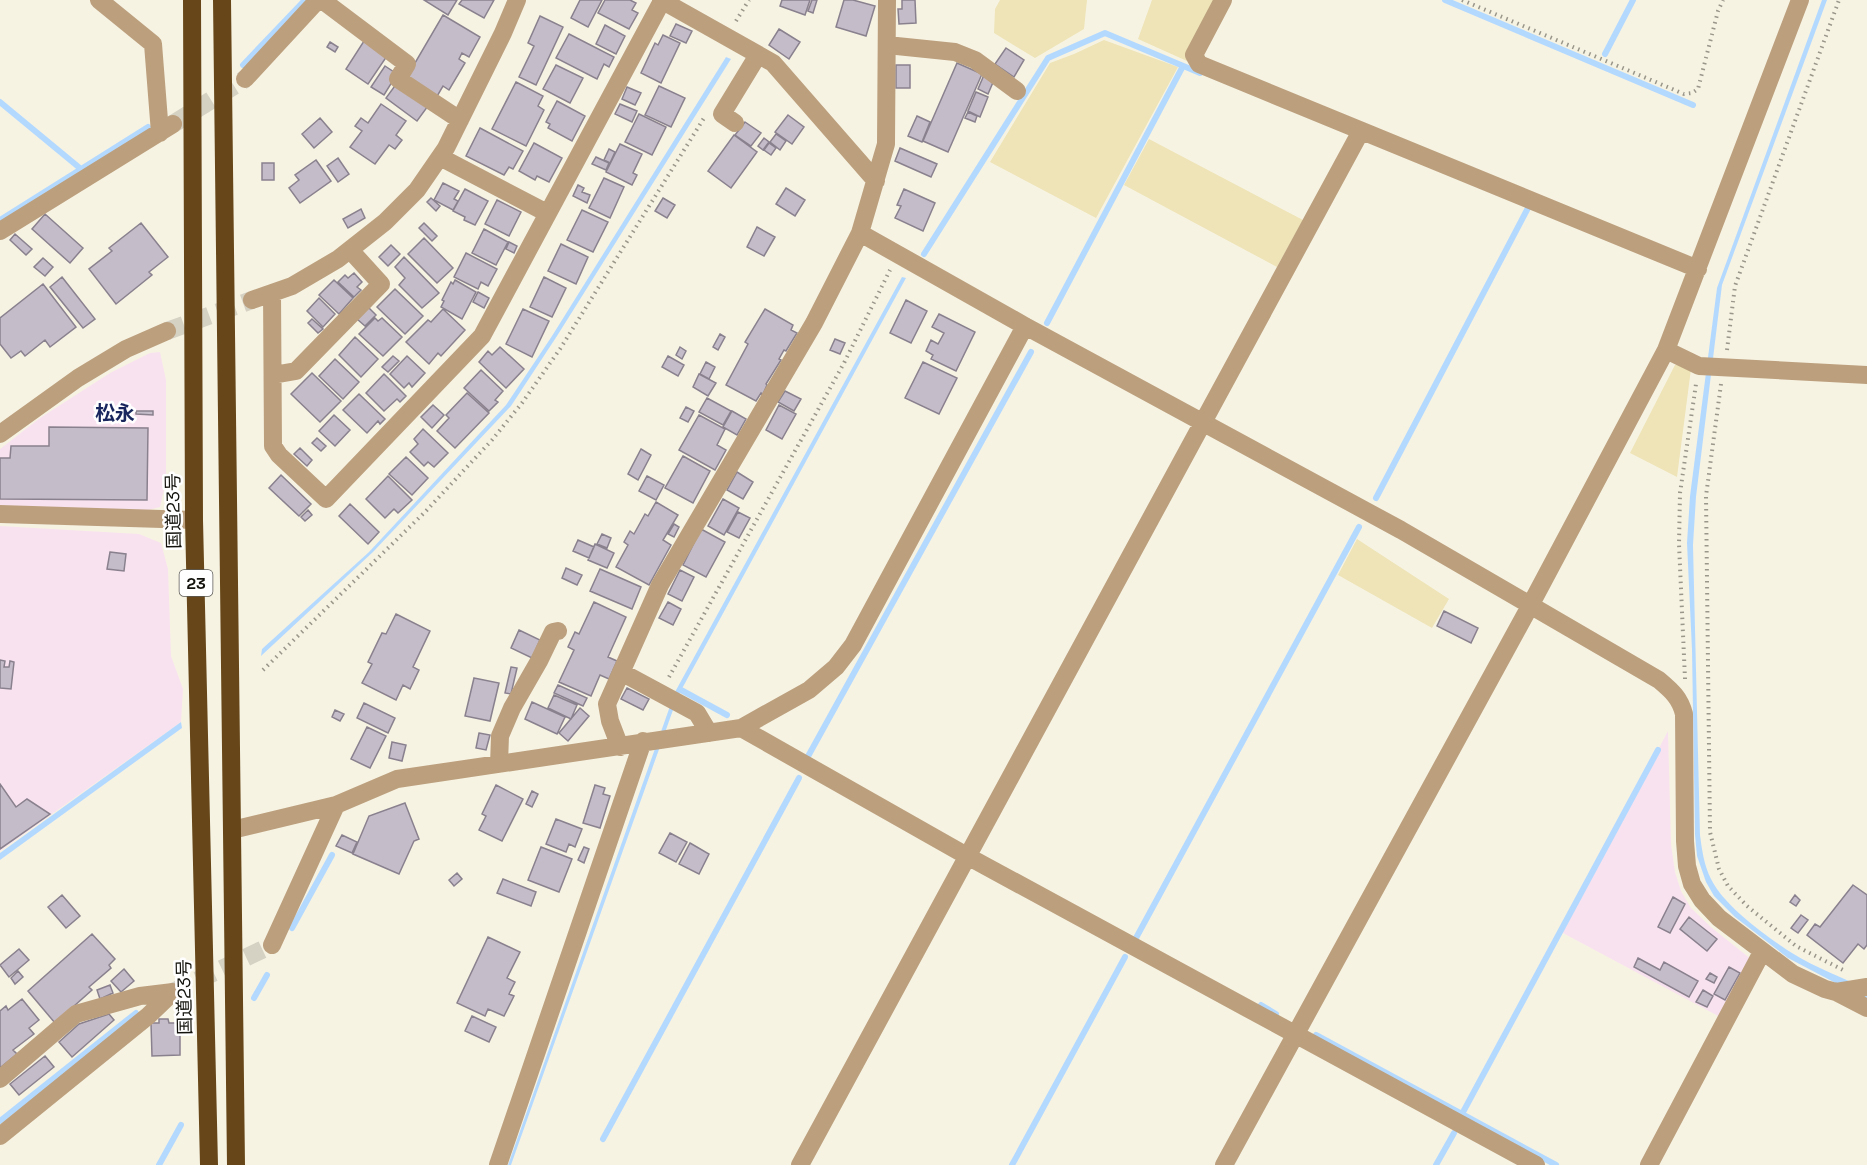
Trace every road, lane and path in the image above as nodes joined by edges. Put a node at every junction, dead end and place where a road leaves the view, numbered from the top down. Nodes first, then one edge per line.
1 (99, 0) edge
2 (192, 0) edge
3 (222, 0) edge
4 (320, 0) edge
5 (517, 0) edge
6 (661, 0) edge
7 (887, 0) edge
8 (1223, 0) edge
9 (1462, 0) edge
10 (1724, 0) edge
11 (1800, 0) edge
12 (1839, 0) edge
13 (887, 45) junction
14 (758, 55) junction
15 (245, 79) tunnel mouth
16 (1017, 92) dead end
17 (710, 110) dead end
18 (460, 120) junction
19 (735, 123) dead end
20 (1361, 132) junction
21 (440, 157) junction
22 (876, 181) junction
23 (547, 213) junction
24 (0, 231) edge
25 (860, 233) junction
26 (350, 250) junction
27 (898, 255) junction
28 (1698, 269) junction
29 (272, 293) junction
30 (252, 300) tunnel mouth
31 (1025, 326) junction
32 (167, 331) tunnel mouth
33 (1666, 350) junction
34 (1711, 366) junction
35 (273, 375) junction
36 (1867, 375) edge
37 (1202, 421) junction
38 (0, 434) edge
39 (0, 514) edge
40 (194, 520) junction
41 (1530, 606) junction
42 (558, 631) dead end
43 (263, 670) dead end
44 (621, 672) junction
45 (668, 698) junction
46 (1681, 703) junction
47 (741, 728) junction
48 (709, 732) junction
49 (654, 740) junction
50 (620, 747) junction
51 (499, 764) junction
52 (336, 805) junction
53 (232, 831) junction
54 (966, 856) junction
55 (272, 945) tunnel mouth
56 (1762, 952) junction
57 (1846, 972) dead end
58 (1867, 987) edge
59 (1840, 992) junction
60 (1867, 1008) edge
61 (1295, 1036) junction
62 (0, 1079) edge
63 (0, 1136) edge
64 (209, 1165) edge
65 (236, 1165) edge
66 (498, 1165) edge
67 (800, 1165) edge
68 (1224, 1165) edge
69 (1536, 1165) edge
70 (1649, 1165) edge

1 - 24 street
2 - 40 highway, 国道23号 / 23
3 - 53 highway, 23
4 - 15 street
4 - 18 street
5 - 18 street
6 - 14 street
6 - 23 street
7 - 13 street
8 - 20 street
9 - 10 path
11 - 28 street
12 - 34 path
13 - 16 street
13 - 22 street
14 - 19 street
14 - 22 street
17 - 43 path
18 - 21 street
20 - 28 street
20 - 37 street
21 - 23 street
21 - 26 street
22 - 25 street
23 - 35 street
25 - 27 street
25 - 44 street
26 - 29 street
26 - 35 street
27 - 31 street
27 - 45 path
28 - 33 street
29 - 30 street
29 - 35 street
31 - 37 street
31 - 47 street
32 - 38 street
33 - 34 street
33 - 41 street
34 - 36 street
34 - 46 path
34 - 57 path
37 - 41 street
37 - 54 street
39 - 40 street
40 - 64 highway, 国道23号 / 23
41 - 46 street
41 - 61 street
42 - 51 street
44 - 45 street
44 - 50 street
45 - 48 street
46 - 56 street
47 - 48 street
47 - 54 street
48 - 49 street
49 - 50 street
49 - 66 street
50 - 51 street
51 - 52 street
52 - 53 street
52 - 55 street
53 - 65 highway, 23
54 - 61 street
54 - 67 street
56 - 59 street
56 - 70 street
58 - 59 street
59 - 60 street
61 - 68 street
61 - 69 street
62 - 63 street

